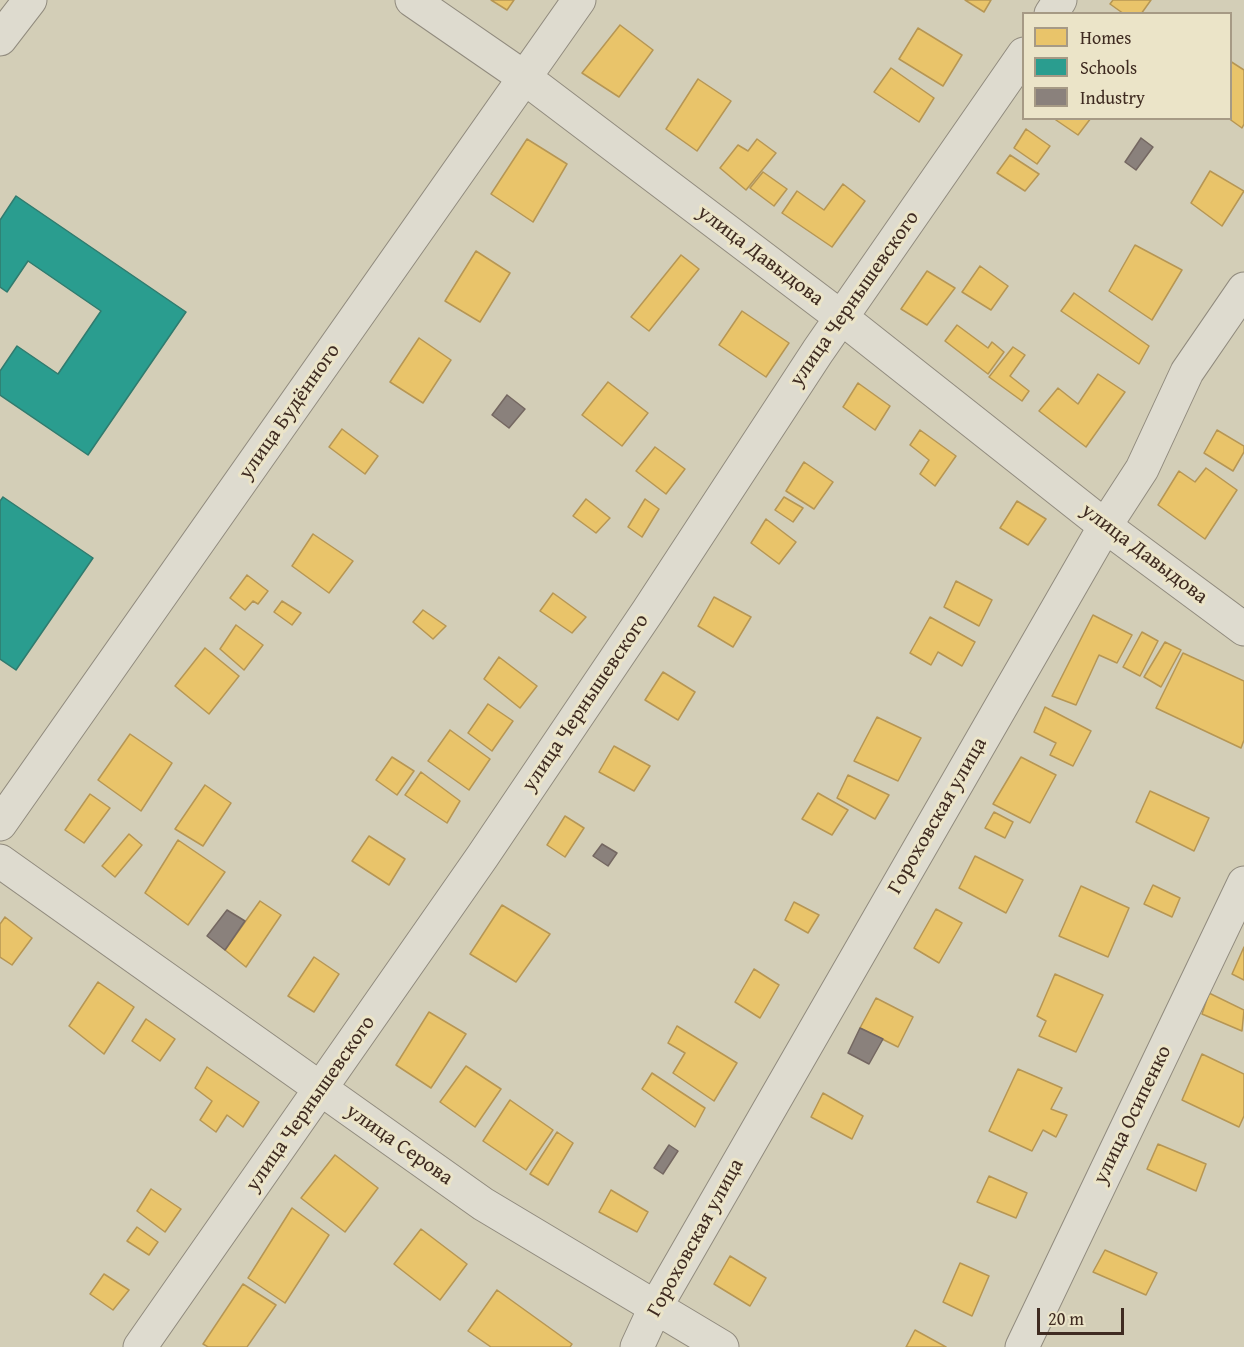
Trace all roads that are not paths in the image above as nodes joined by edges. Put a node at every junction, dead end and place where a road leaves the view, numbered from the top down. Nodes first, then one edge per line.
1 (30, 0) edge
2 (412, 0) edge
3 (579, 0) edge
4 (0, 39) edge
5 (1022, 55) edge
6 (525, 78) junction
7 (1244, 289) edge
8 (842, 318) junction
9 (1105, 526) junction
10 (1244, 629) edge
11 (0, 824) edge
12 (0, 861) edge
13 (1244, 883) edge
14 (320, 1090) junction
15 (655, 1308) junction
16 (140, 1347) edge
17 (637, 1347) edge
18 (722, 1347) edge
19 (1022, 1347) edge

1 - 4 street
2 - 6 street, улица Давыдова
3 - 6 street, улица Будённого
5 - 8 street, улица Чернышевского
6 - 8 street, улица Давыдова
6 - 11 street, улица Будённого
7 - 9 street, Гороховская улица
8 - 9 street, улица Давыдова
8 - 14 street, улица Чернышевского
9 - 10 street, улица Давыдова
9 - 15 street, Гороховская улица
12 - 14 street, улица Серова
13 - 19 street, улица Осипенко
14 - 15 street, улица Серова
14 - 16 street, улица Чернышевского
15 - 17 street, Гороховская улица
15 - 18 street, улица Серова

